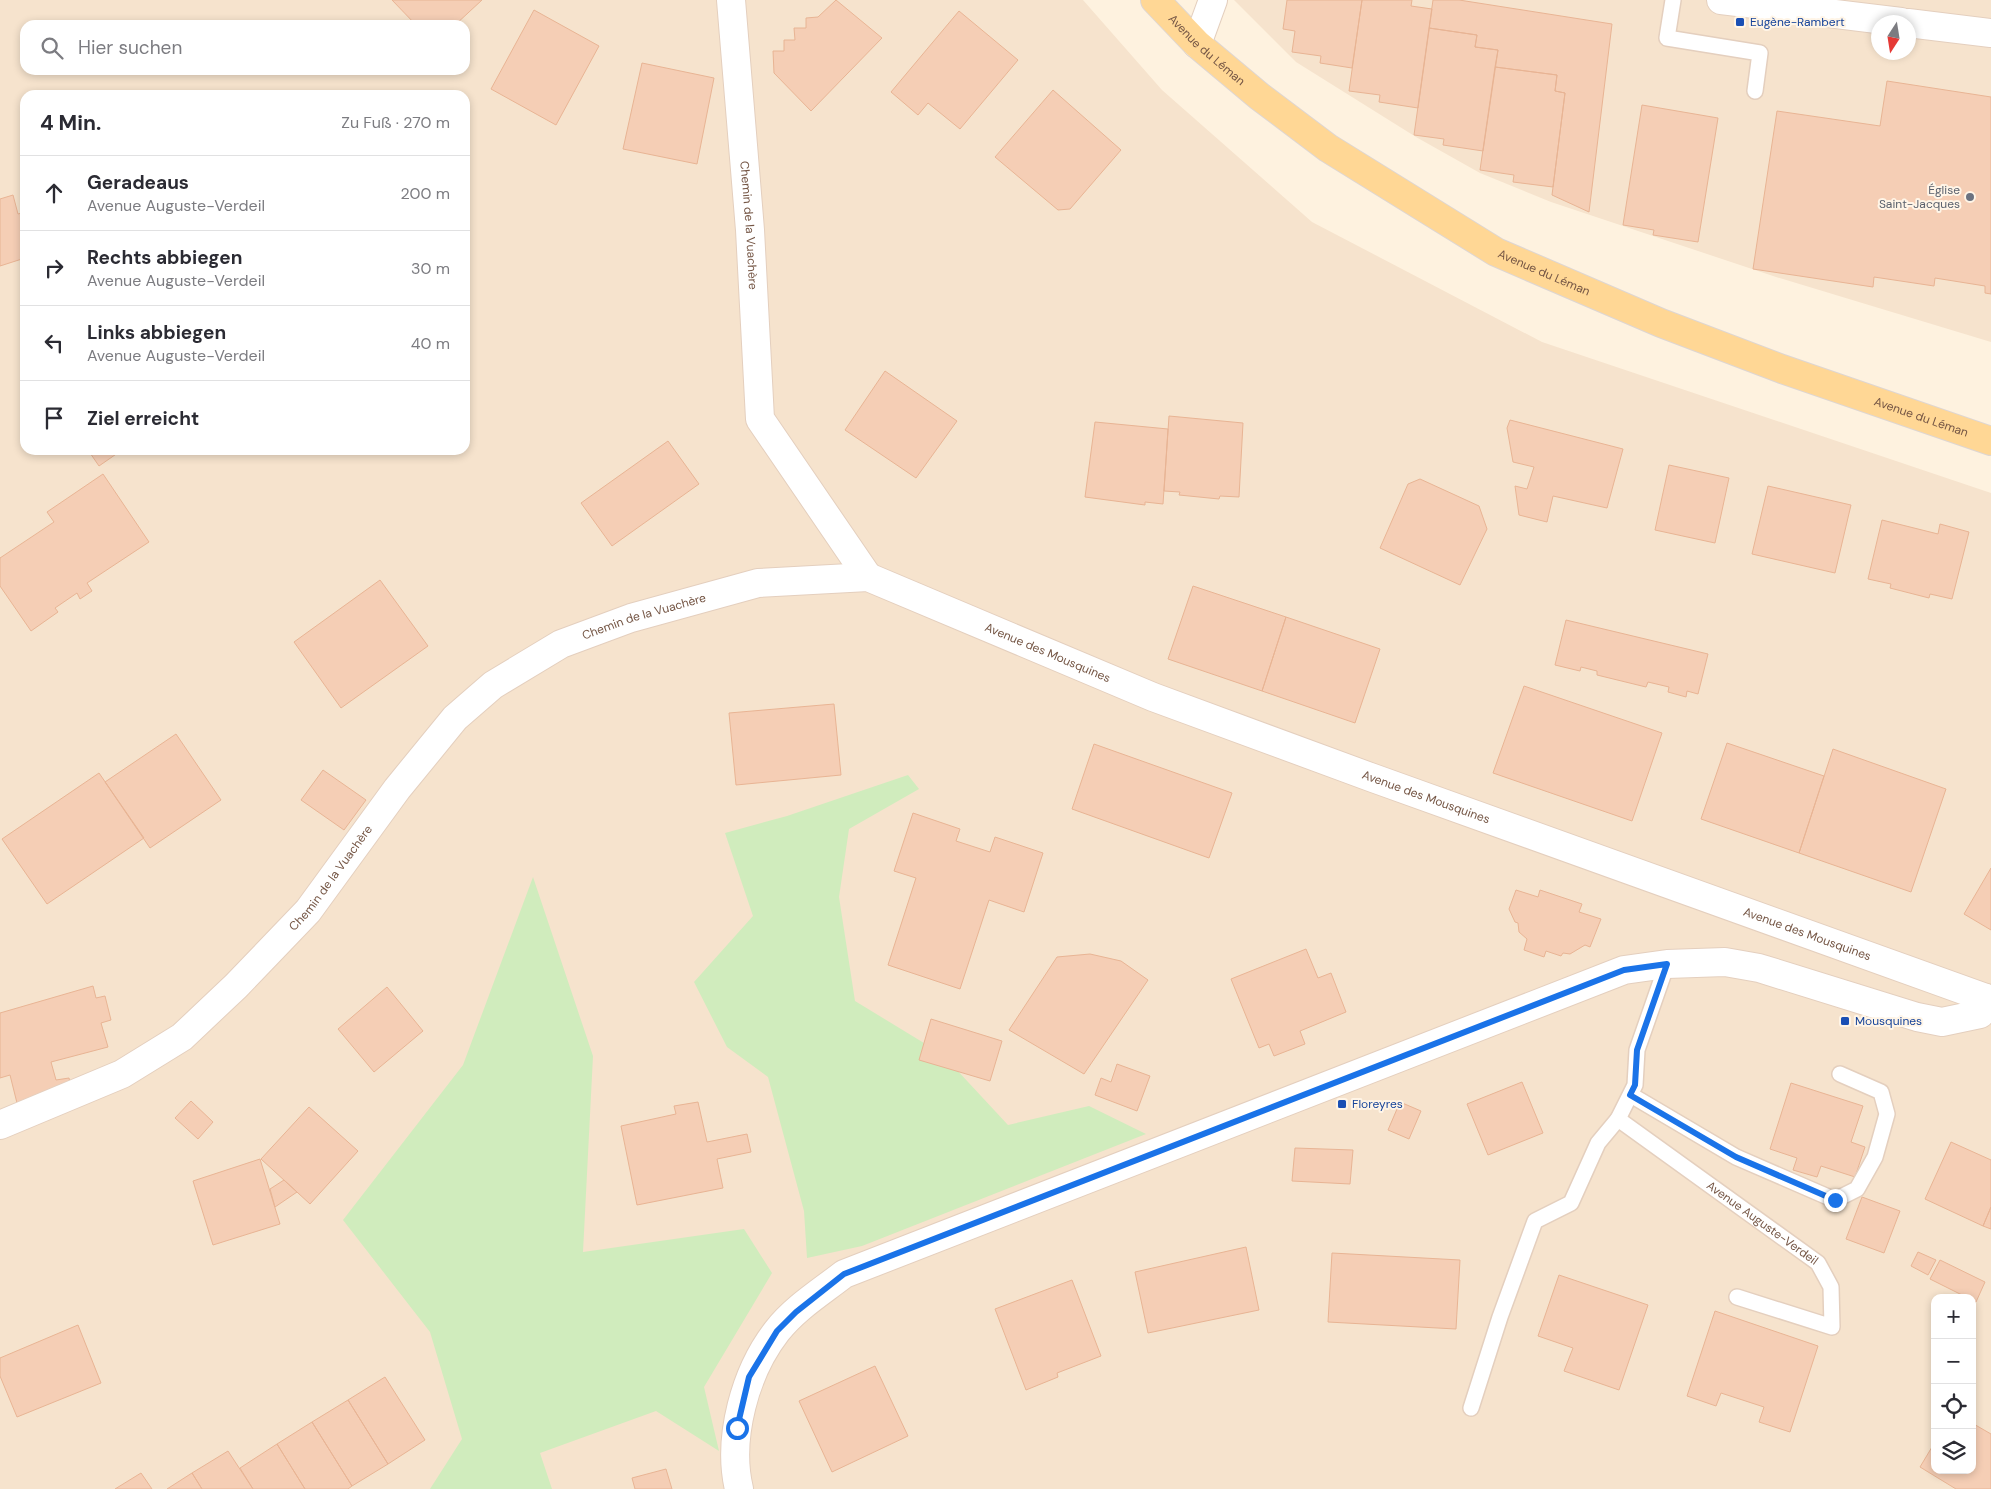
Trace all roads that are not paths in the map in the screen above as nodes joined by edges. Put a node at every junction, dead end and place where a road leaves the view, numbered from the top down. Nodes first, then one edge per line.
1 (731, 0) edge
2 (1155, 0) edge
3 (1214, 0) edge
4 (1673, 0) edge
5 (1721, 0) edge
6 (1871, 18) edge
7 (1916, 24) edge
8 (1991, 33) edge
9 (1197, 44) junction
10 (1755, 91) dead end
11 (1991, 440) edge
12 (868, 577) junction
13 (1667, 964) junction
14 (1988, 999) edge
15 (1840, 1074) dead end
16 (1630, 1095) junction
17 (1618, 1119) junction
18 (0, 1125) edge
19 (1737, 1297) dead end
20 (1471, 1408) dead end
21 (739, 1489) edge

1 - 12 street, Chemin de la Vuachère
2 - 9 main road, Avenue du Léman
3 - 9 street
4 - 10 lane
5 - 6 street
7 - 8 street
9 - 11 main road, Avenue du Léman
12 - 14 street, Avenue des Mousquines
12 - 18 street, Chemin de la Vuachère
13 - 14 street
13 - 16 lane
13 - 21 street
15 - 16 lane
16 - 17 lane
17 - 19 lane, Avenue Auguste-Verdeil
17 - 20 lane

